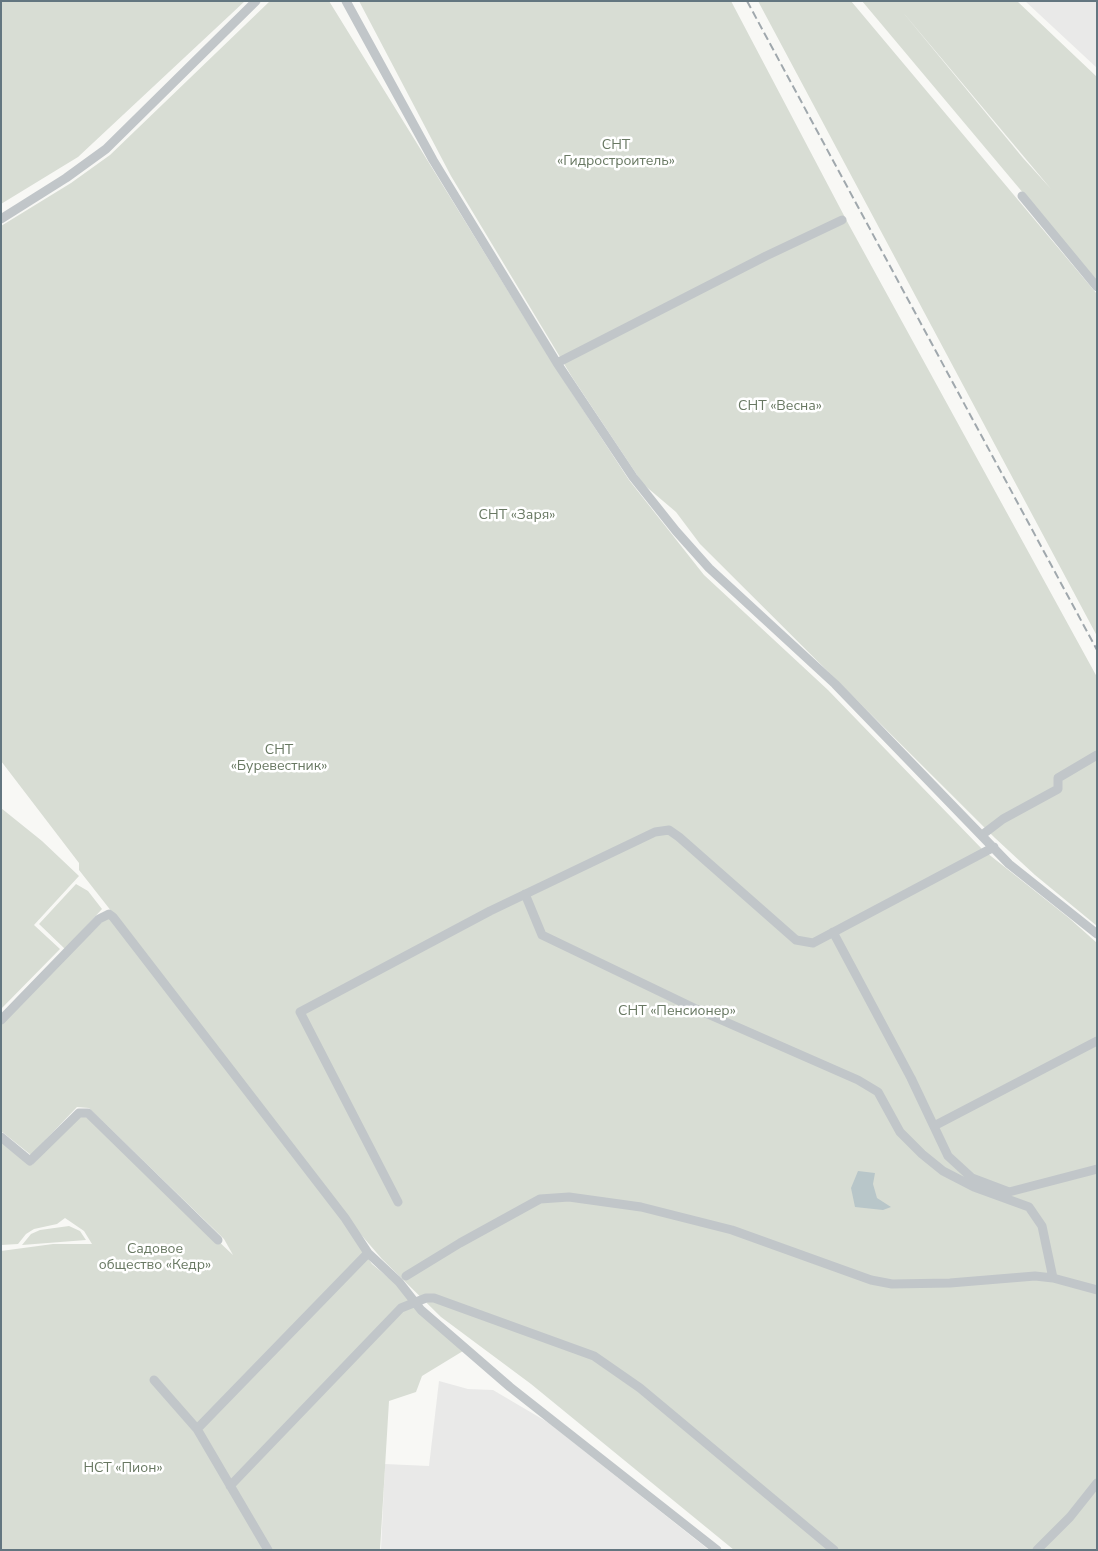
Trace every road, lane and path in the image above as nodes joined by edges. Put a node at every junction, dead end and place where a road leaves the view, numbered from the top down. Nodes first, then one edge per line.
1 (256, 1) edge
2 (346, 1) edge
3 (1022, 196) dead end
4 (1, 218) edge
5 (842, 220) dead end
6 (1097, 287) edge
7 (557, 363) junction
8 (1097, 754) edge
9 (982, 835) junction
10 (994, 847) junction
11 (525, 894) junction
12 (833, 932) junction
13 (1097, 934) edge
14 (1, 1020) edge
15 (1097, 1041) edge
16 (934, 1126) junction
17 (1, 1137) edge
18 (1097, 1169) edge
19 (398, 1202) dead end
20 (218, 1240) dead end
21 (368, 1254) junction
22 (406, 1276) dead end
23 (1053, 1278) junction
24 (1097, 1290) edge
25 (417, 1302) junction
26 (154, 1380) dead end
27 (197, 1428) junction
28 (1097, 1483) edge
29 (230, 1486) junction
30 (268, 1550) edge
31 (717, 1550) edge
32 (834, 1550) edge
33 (1037, 1550) edge

1 - 4 street
2 - 7 street
3 - 6 street
5 - 7 street
7 - 9 street
8 - 9 street
9 - 10 street
10 - 12 street
10 - 13 street
11 - 12 street
11 - 19 street
11 - 23 street
12 - 16 street
14 - 21 street
15 - 16 street
16 - 18 street
17 - 20 street
21 - 25 street
21 - 27 street
22 - 23 street
23 - 24 street
25 - 29 street
25 - 31 street
25 - 32 street
26 - 27 street
27 - 29 street
28 - 33 street
29 - 30 street

